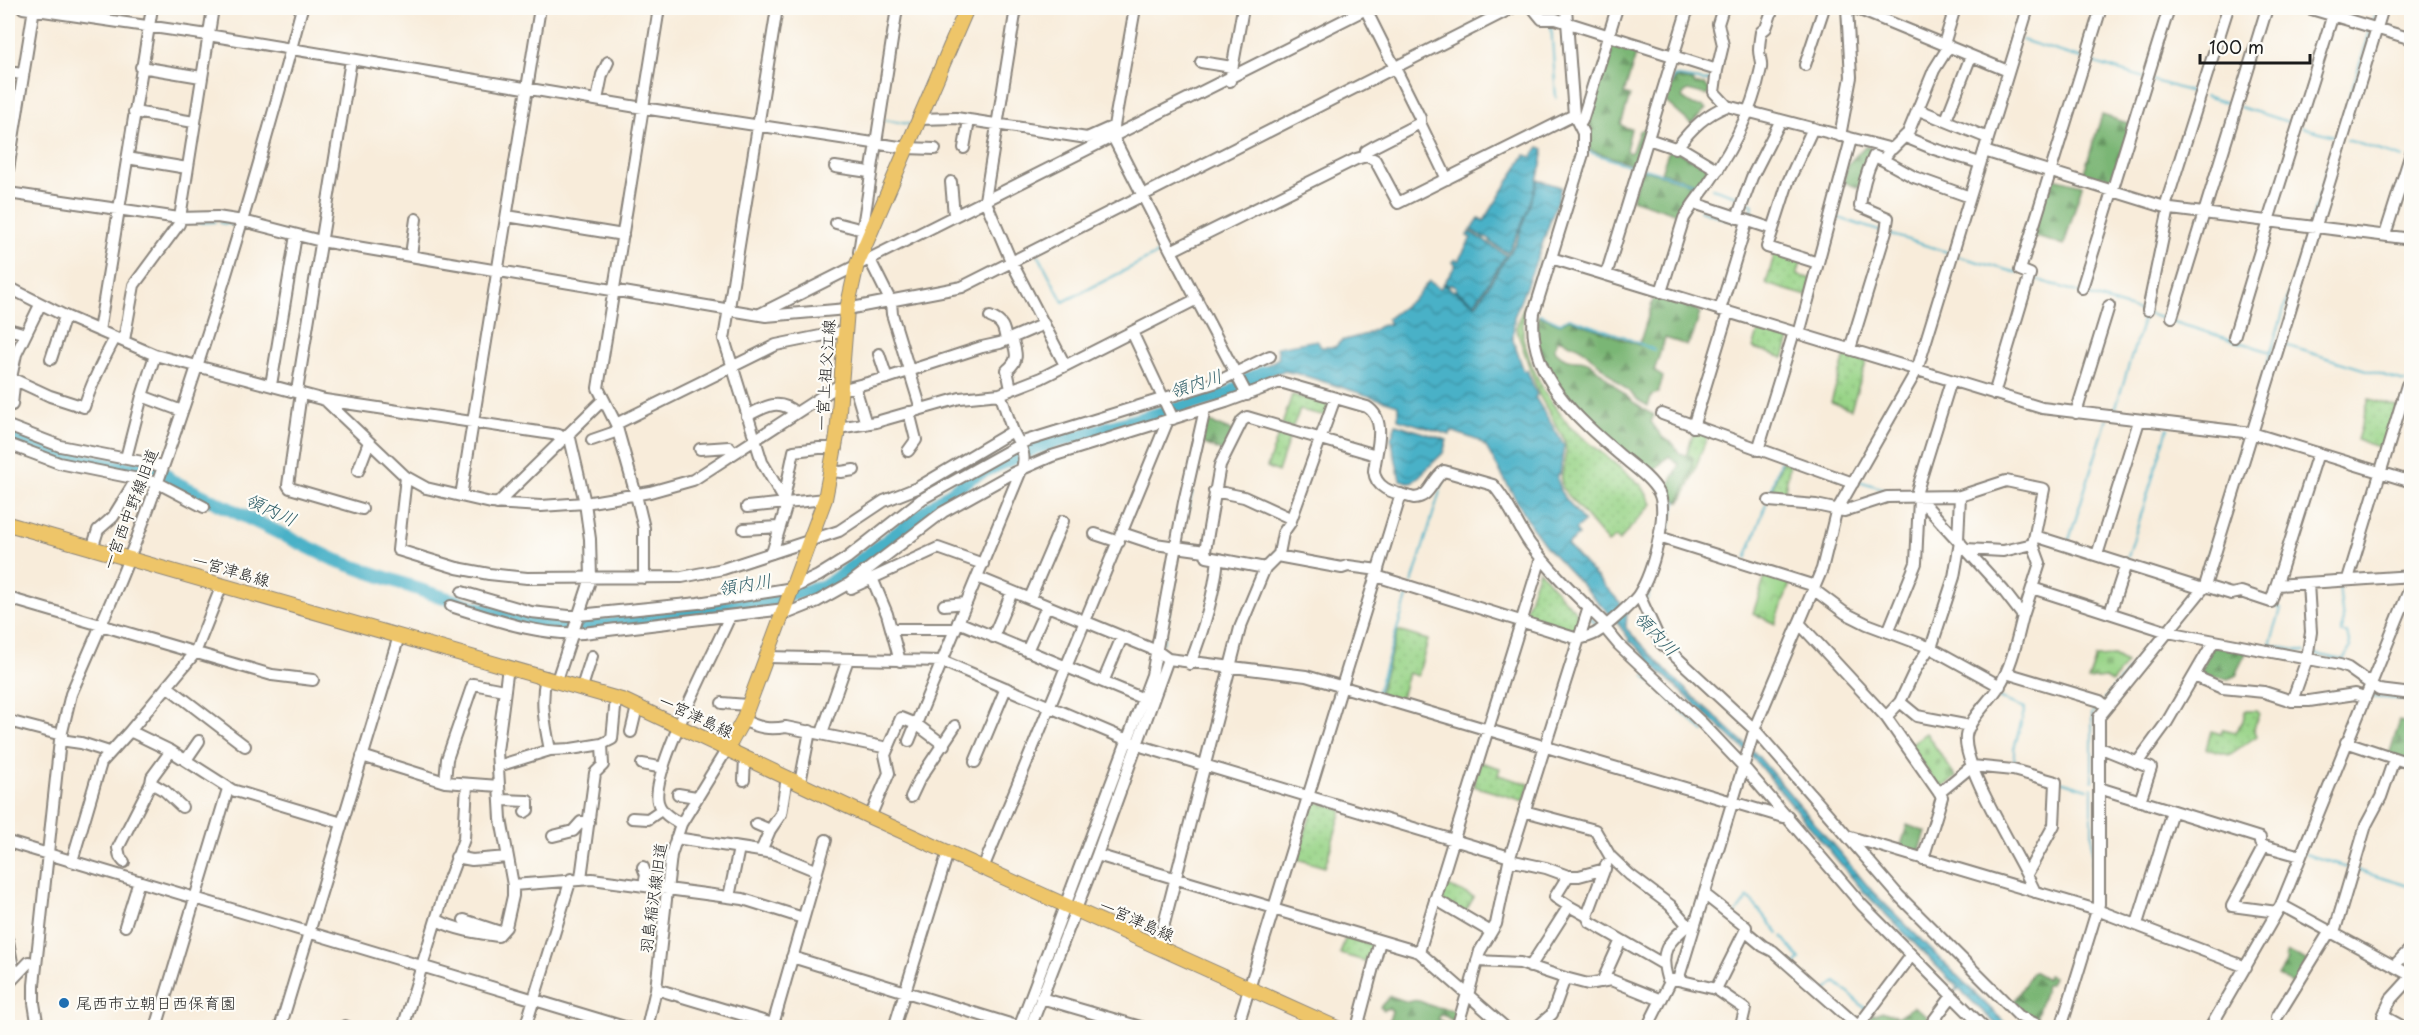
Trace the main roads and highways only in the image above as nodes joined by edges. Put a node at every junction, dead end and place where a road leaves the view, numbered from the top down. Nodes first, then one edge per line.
1 (967, 8) edge
2 (8, 524) edge
3 (727, 749) junction
4 (1337, 1028) edge

1 - 3 main road, 一宮上祖父江線
2 - 3 main road, 一宮津島線
3 - 4 main road, 一宮津島線

